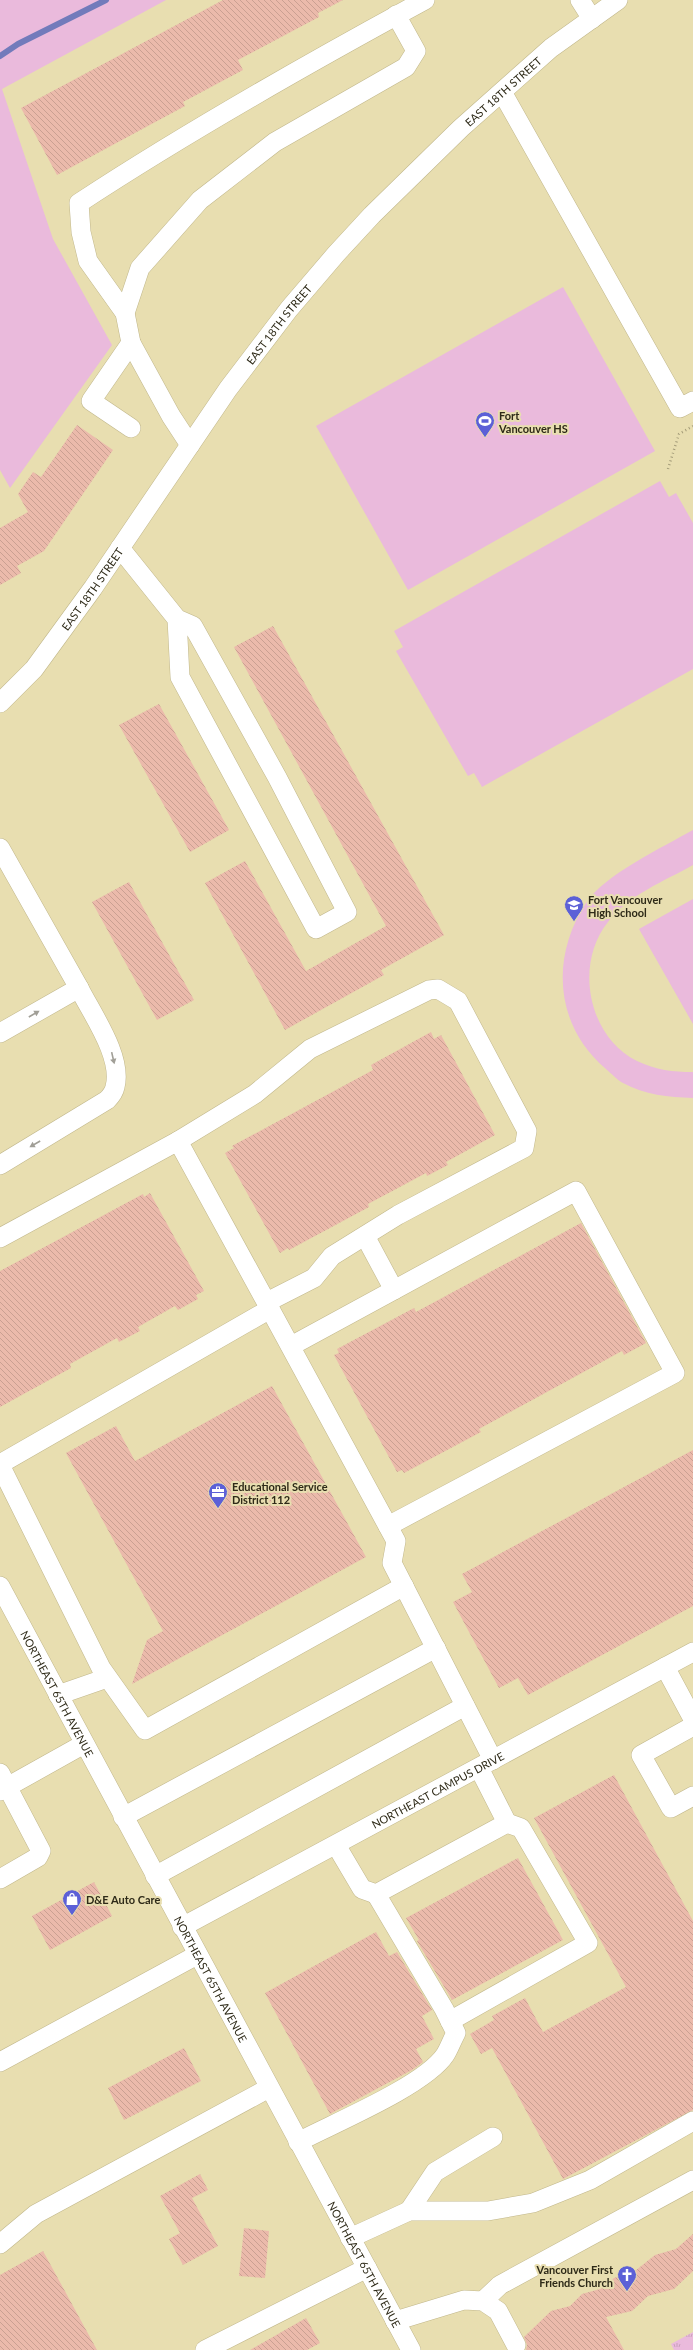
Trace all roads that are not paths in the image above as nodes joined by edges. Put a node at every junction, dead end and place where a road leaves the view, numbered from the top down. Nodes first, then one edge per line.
1 (424, 0) edge
2 (580, 0) edge
3 (618, 0) edge
4 (396, 16) junction
5 (592, 19) junction
6 (502, 92) junction
7 (125, 313) junction
8 (132, 343) junction
9 (693, 401) edge
10 (131, 428) dead end
11 (190, 445) junction
12 (120, 548) junction
13 (178, 619) junction
14 (0, 703) edge
15 (1, 851) edge
16 (78, 988) junction
17 (0, 1033) edge
18 (178, 1141) junction
19 (0, 1165) edge
20 (365, 1236) junction
21 (0, 1238) edge
22 (394, 1290) junction
23 (269, 1305) junction
24 (291, 1346) junction
25 (0, 1464) edge
26 (388, 1526) junction
27 (0, 1586) edge
28 (404, 1586) junction
29 (5, 1606) edge
30 (436, 1648) junction
31 (693, 1652) edge
32 (666, 1667) junction
33 (107, 1678) junction
34 (58, 1695) junction
35 (465, 1706) junction
36 (693, 1719) edge
37 (693, 1726) edge
38 (84, 1744) junction
39 (486, 1764) junction
40 (2, 1784) edge
41 (693, 1796) edge
42 (123, 1817) junction
43 (506, 1823) junction
44 (336, 1845) junction
45 (155, 1876) junction
46 (0, 1879) edge
47 (376, 1894) junction
48 (182, 1928) junction
49 (197, 1955) junction
50 (450, 2021) junction
51 (0, 2062) edge
52 (269, 2088) junction
53 (693, 2121) edge
54 (493, 2137) dead end
55 (298, 2142) junction
56 (693, 2180) edge
57 (409, 2211) junction
58 (350, 2238) junction
59 (0, 2244) edge
60 (367, 2268) junction
61 (482, 2301) junction
62 (395, 2321) junction
63 (516, 2345) dead end
64 (205, 2350) edge
65 (411, 2350) edge

1 - 4 street
2 - 5 street
3 - 5 street, EAST 18TH STREET
4 - 7 street
4 - 7 street
5 - 6 street, EAST 18TH STREET
6 - 9 street
6 - 11 street, EAST 18TH STREET
7 - 8 street
8 - 10 street
8 - 11 street
11 - 12 street, EAST 18TH STREET
12 - 13 street
12 - 14 street, EAST 18TH STREET
13 - 13 street
15 - 16 street
17 -> 16 street
16 -> 19 street
18 - 20 street
18 - 21 street
18 - 23 street
20 - 22 street
20 - 23 street
22 - 24 street
22 - 26 street
23 - 24 street
23 - 25 street
24 - 26 street
25 - 33 street
26 - 28 street
27 - 29 street, NORTHEAST 65TH AVENUE
28 - 30 street
28 - 33 street
29 - 34 street, NORTHEAST 65TH AVENUE
30 - 35 street
30 - 42 street
31 - 32 street, NORTHEAST CAMPUS DRIVE
32 - 36 street
32 - 39 street, NORTHEAST CAMPUS DRIVE
33 - 34 street
34 - 38 street, NORTHEAST 65TH AVENUE
35 - 39 street
35 - 45 street
37 - 41 street
38 - 40 street
38 - 42 street, NORTHEAST 65TH AVENUE
39 - 43 street
39 - 44 street, NORTHEAST CAMPUS DRIVE
40 - 46 street
42 - 45 street, NORTHEAST 65TH AVENUE
43 - 47 street
43 - 50 street
44 - 47 street
44 - 48 street, NORTHEAST CAMPUS DRIVE
45 - 48 street, NORTHEAST 65TH AVENUE
47 - 50 street
48 - 49 street, NORTHEAST 65TH AVENUE
49 - 51 street
49 - 52 street, NORTHEAST 65TH AVENUE
50 - 55 street
52 - 55 street, NORTHEAST 65TH AVENUE
52 - 59 street
53 - 57 street
54 - 57 street
55 - 58 street, NORTHEAST 65TH AVENUE
56 - 61 street
57 - 58 street
58 - 60 street, NORTHEAST 65TH AVENUE
60 - 62 street, NORTHEAST 65TH AVENUE
60 - 64 street
61 - 62 street
61 - 63 street
62 - 65 street, NORTHEAST 65TH AVENUE

